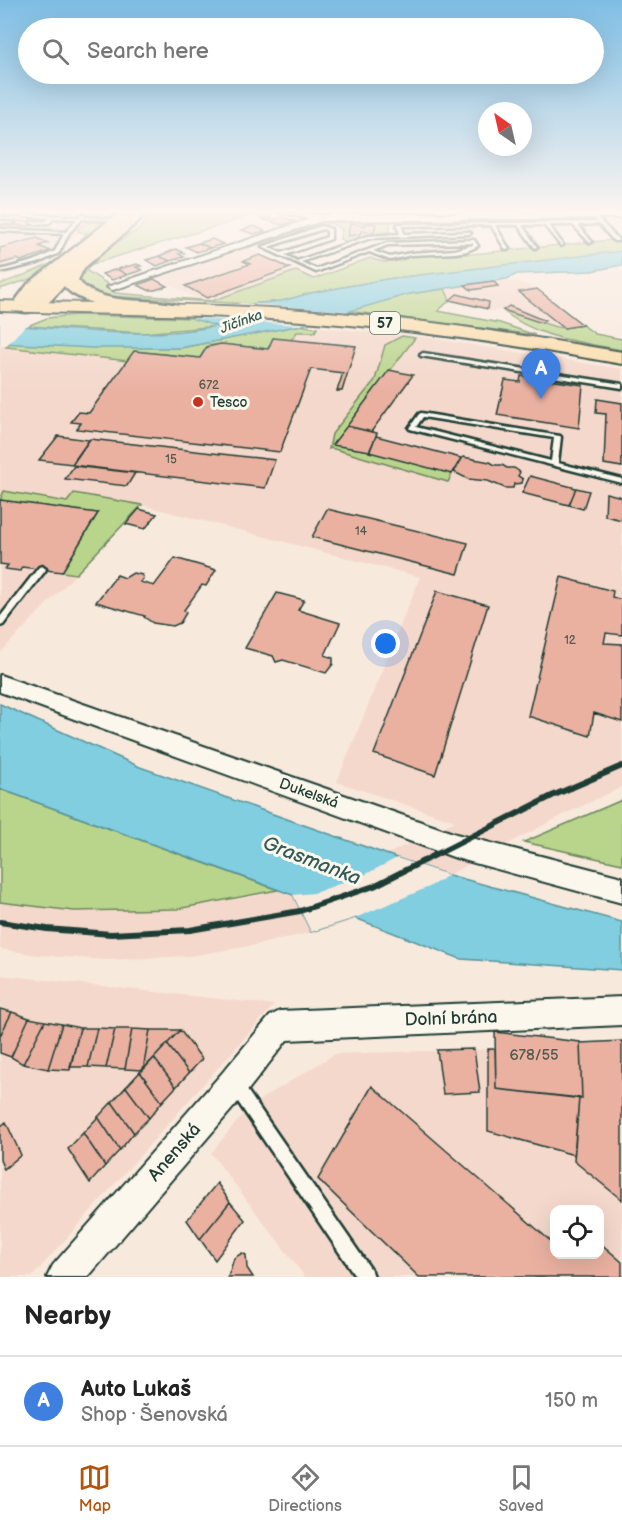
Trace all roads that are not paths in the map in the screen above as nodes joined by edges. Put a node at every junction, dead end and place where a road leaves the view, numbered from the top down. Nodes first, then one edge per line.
1 (58, 272) edge
2 (61, 272) edge
3 (68, 272) edge
4 (159, 272) edge
5 (112, 287) dead end
6 (0, 292) edge
7 (0, 306) edge
8 (27, 307) junction
9 (170, 309) junction
10 (423, 356) dead end
11 (622, 358) edge
12 (622, 386) edge
13 (554, 463) junction
14 (622, 482) edge
15 (42, 569) dead end
16 (0, 623) edge
17 (0, 683) edge
18 (622, 890) edge
19 (622, 1011) edge
20 (280, 1026) joint
21 (234, 1083) junction
22 (65, 1277) edge
23 (366, 1277) edge

1 - 6 highway
2 - 8 highway
3 - 9 highway
4 - 5 street
7 - 8 main road, 57
8 - 9 main road, 57
9 - 11 main road, 57
10 - 12 lane
13 - 13 lane
13 - 14 lane
15 - 16 lane
17 - 18 street, Dukelská
19 - 20 street, Dolní brána
20 - 21 street, Anenská
21 - 22 street, Anenská
21 - 23 lane

